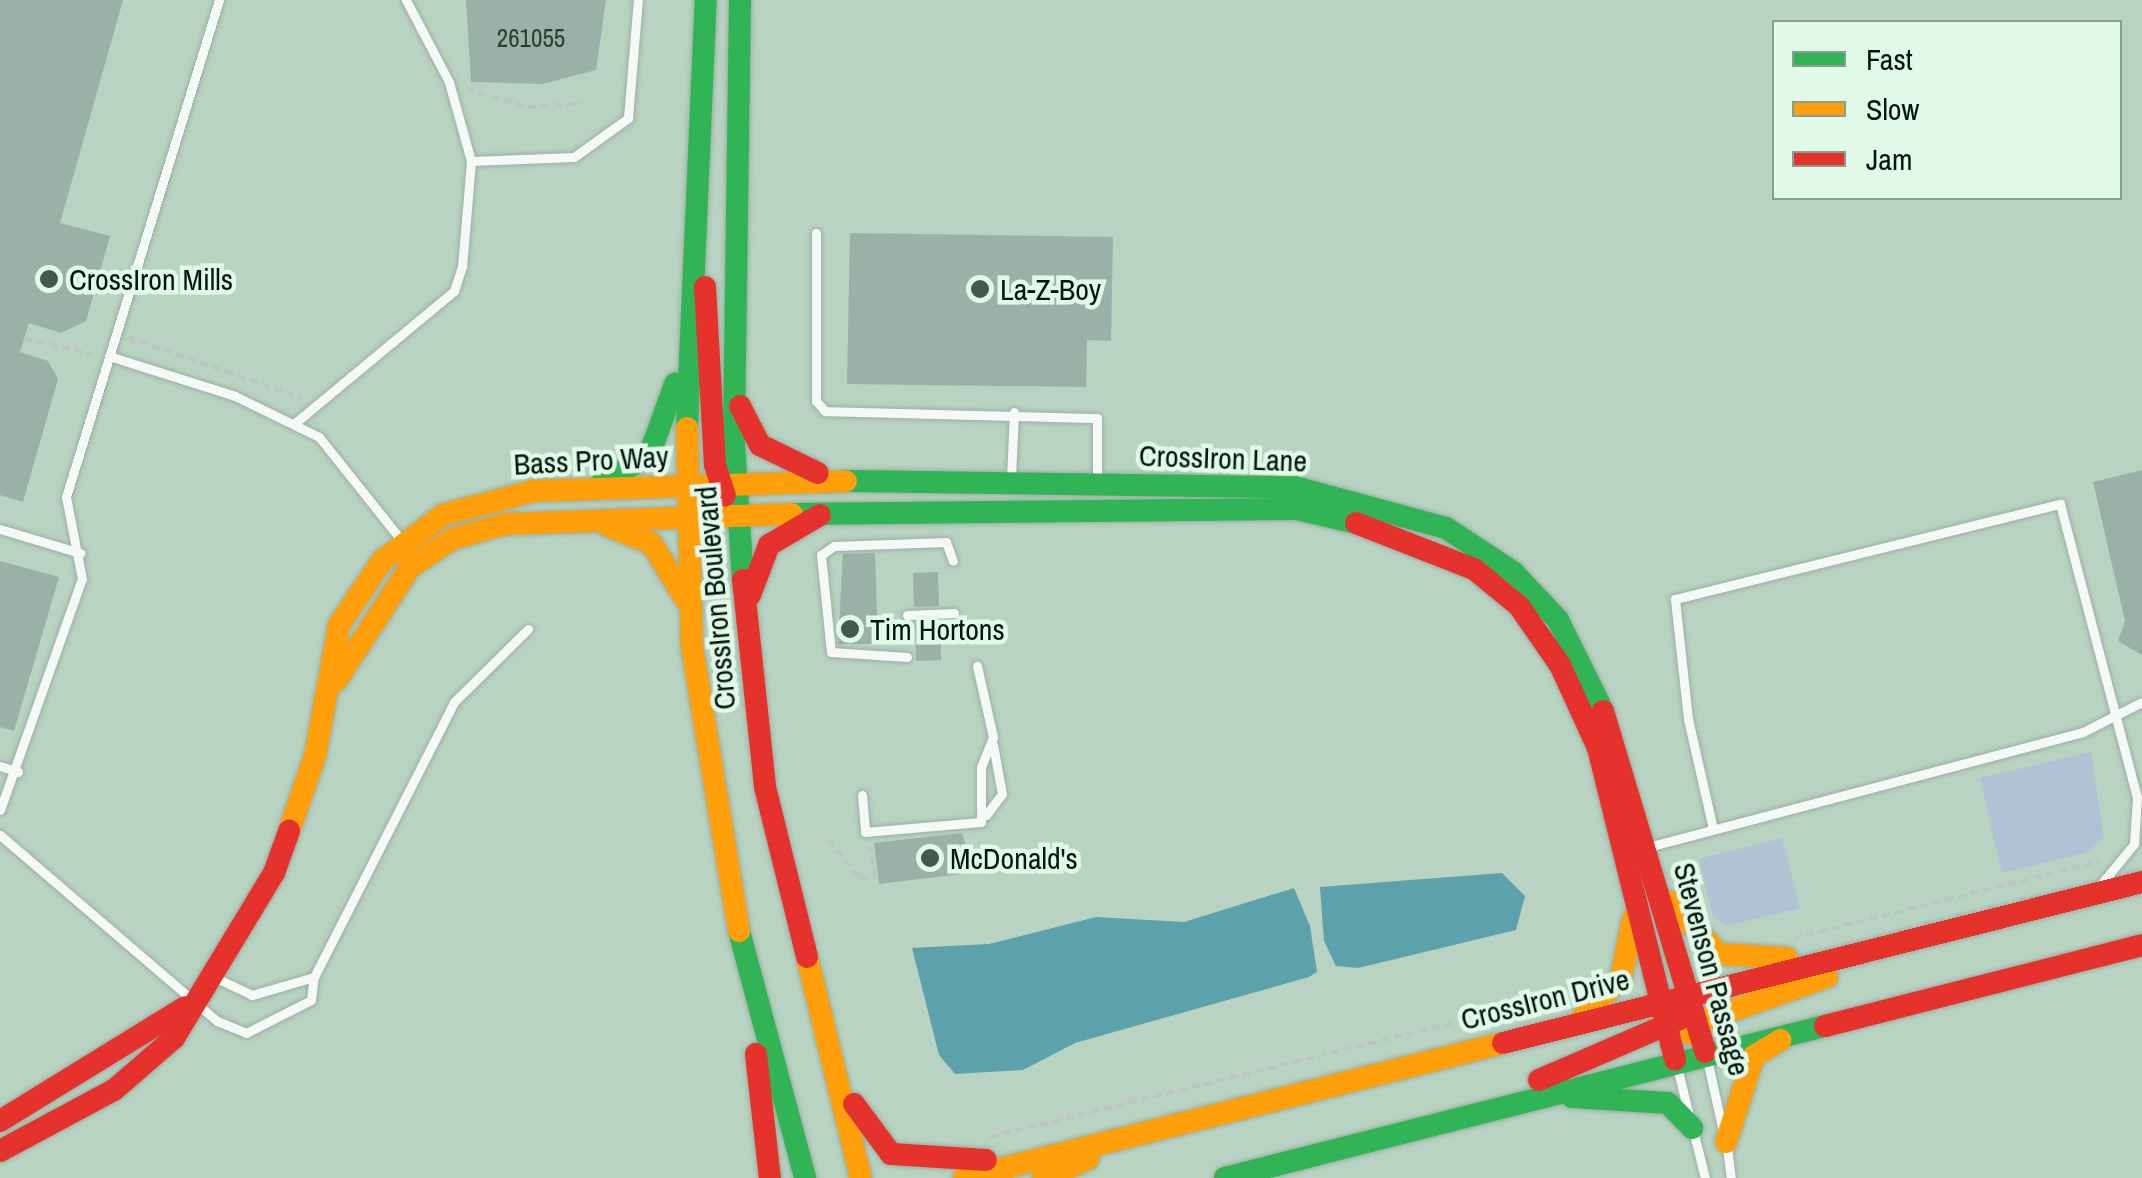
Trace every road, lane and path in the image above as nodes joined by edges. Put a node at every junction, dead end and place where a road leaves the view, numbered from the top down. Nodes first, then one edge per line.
1 (218, 0) edge
2 (406, 0) edge
3 (638, 0) edge
4 (706, 0) edge
5 (740, 0) edge
6 (466, 89) dead end
7 (583, 104) dead end
8 (472, 161) junction
9 (696, 228) junction
10 (816, 233) dead end
11 (689, 314) junction
12 (116, 334) junction
13 (24, 338) dead end
14 (90, 354) dead end
15 (109, 356) junction
16 (734, 379) junction
17 (313, 403) junction
18 (1014, 412) junction
19 (296, 422) junction
20 (847, 481) junction
21 (727, 482) junction
22 (687, 485) junction
23 (574, 490) junction
24 (1011, 495) junction
25 (1096, 496) junction
26 (840, 508) junction
27 (736, 512) junction
28 (687, 515) junction
29 (578, 518) junction
30 (0, 529) edge
31 (402, 540) junction
32 (80, 552) junction
33 (953, 562) dead end
34 (691, 608) junction
35 (954, 613) dead end
36 (906, 614) dead end
37 (528, 629) dead end
38 (746, 640) junction
39 (907, 657) dead end
40 (976, 666) dead end
41 (328, 699) junction
42 (2142, 702) edge
43 (2114, 709) junction
44 (993, 746) junction
45 (0, 766) edge
46 (18, 772) junction
47 (1618, 780) junction
48 (862, 795) dead end
49 (712, 798) junction
50 (2140, 800) edge
51 (0, 810) edge
52 (986, 816) junction
53 (1713, 829) junction
54 (869, 832) junction
55 (0, 835) edge
56 (828, 840) dead end
57 (1648, 847) junction
58 (2132, 848) junction
59 (1624, 853) junction
60 (2142, 882) edge
61 (1660, 888) junction
62 (1634, 894) junction
63 (2066, 901) junction
64 (1996, 918) junction
65 (1787, 939) dead end
66 (2142, 944) edge
67 (1852, 954) junction
68 (207, 973) junction
69 (314, 978) junction
70 (1586, 990) dead end
71 (1690, 994) junction
72 (1661, 1001) junction
73 (187, 1003) junction
74 (1574, 1022) junction
75 (1697, 1023) junction
76 (1798, 1029) junction
77 (1668, 1030) junction
78 (1705, 1052) junction
79 (1675, 1060) junction
80 (834, 1070) junction
81 (1517, 1100) junction
82 (1200, 1117) junction
83 (0, 1121) edge
84 (1432, 1121) junction
85 (1692, 1128) junction
86 (986, 1138) dead end
87 (1726, 1142) junction
88 (1087, 1146) junction
89 (0, 1150) edge
90 (770, 1178) edge
91 (805, 1178) edge
92 (861, 1178) edge
93 (964, 1178) edge
94 (1043, 1178) edge
95 (1225, 1178) edge
96 (1705, 1178) edge
97 (1731, 1178) edge

1 - 12 lane
2 - 8 lane
3 - 8 lane
4 - 9 street, CrossIron Boulevard
5 - 16 street, CrossIron Boulevard
6 - 7 path
8 - 17 lane
9 - 11 street, CrossIron Boulevard
9 - 21 street
10 - 18 lane
11 - 22 street, CrossIron Boulevard
11 - 23 street
12 - 15 lane
12 - 17 path
13 - 14 path
15 - 19 lane
15 - 32 lane
16 - 20 street
16 - 21 street, CrossIron Boulevard
17 - 19 lane
18 - 24 lane
18 - 25 lane
19 - 31 lane
20 - 21 street, CrossIron Lane
20 - 24 street, CrossIron Lane
21 - 22 street, Bass Pro Way
21 - 27 street
22 - 23 street, Bass Pro Way
22 - 28 street, CrossIron Boulevard
23 - 31 street, Bass Pro Way
24 - 25 street, CrossIron Lane
24 - 26 street, CrossIron Lane
25 - 47 street, CrossIron Lane
26 - 27 street, CrossIron Lane
26 - 38 street
27 - 28 street, Bass Pro Way
27 - 38 street, CrossIron Boulevard
28 - 29 street, Bass Pro Way
28 - 34 street, CrossIron Boulevard
29 - 34 street
29 - 41 street, Bass Pro Way
30 - 32 lane
31 - 41 street, Bass Pro Way
32 - 46 lane
33 - 39 lane
34 - 49 street, CrossIron Boulevard
35 - 36 lane
37 - 69 lane
38 - 80 street, CrossIron Boulevard
40 - 44 lane
41 - 68 street, Bass Pro Way
42 - 43 lane
43 - 50 lane
43 - 53 lane
43 - 53 lane
44 - 52 lane
44 - 52 lane
45 - 46 lane
46 - 51 lane
47 - 57 street, Stevenson Passage
47 - 59 street, Stevenson Passage
48 - 54 lane
49 - 90 street
49 - 91 street, CrossIron Boulevard
50 - 58 lane
52 - 54 lane
53 - 57 lane
54 - 56 path
55 - 73 lane
57 - 59 lane
57 - 61 street, Stevenson Passage
58 - 63 lane
58 - 65 path
59 - 62 street, Stevenson Passage
60 - 63 street, CrossIron Drive
61 - 67 street
61 - 71 street, Stevenson Passage
62 - 72 street, Stevenson Passage
62 - 74 street
63 - 64 street, CrossIron Drive
64 - 67 street, CrossIron Drive
64 - 75 street
66 - 76 street
67 - 71 street, CrossIron Drive
68 - 69 lane
68 - 73 street, Bass Pro Way
69 - 73 lane
70 - 86 path
71 - 72 street, CrossIron Drive
71 - 75 street, Stevenson Passage
71 - 77 street
72 - 74 street, CrossIron Drive
72 - 77 street, Stevenson Passage
73 - 83 street, Bass Pro Way
73 - 89 street, Bass Pro Way
74 - 82 street, CrossIron Drive
75 - 78 street, Stevenson Passage
75 - 79 street
76 - 78 street
76 - 87 street
77 - 79 street, Stevenson Passage
77 - 84 street
78 - 79 street
78 - 87 lane, Stevenson Passage
79 - 81 street
79 - 85 lane, Stevenson Passage
80 - 88 street
80 - 92 street, CrossIron Boulevard
81 - 84 street
81 - 85 street
82 - 88 street, CrossIron Drive
82 - 94 street
84 - 95 street
85 - 96 lane, Stevenson Passage
87 - 97 lane, Stevenson Passage
88 - 93 street, CrossIron Drive

